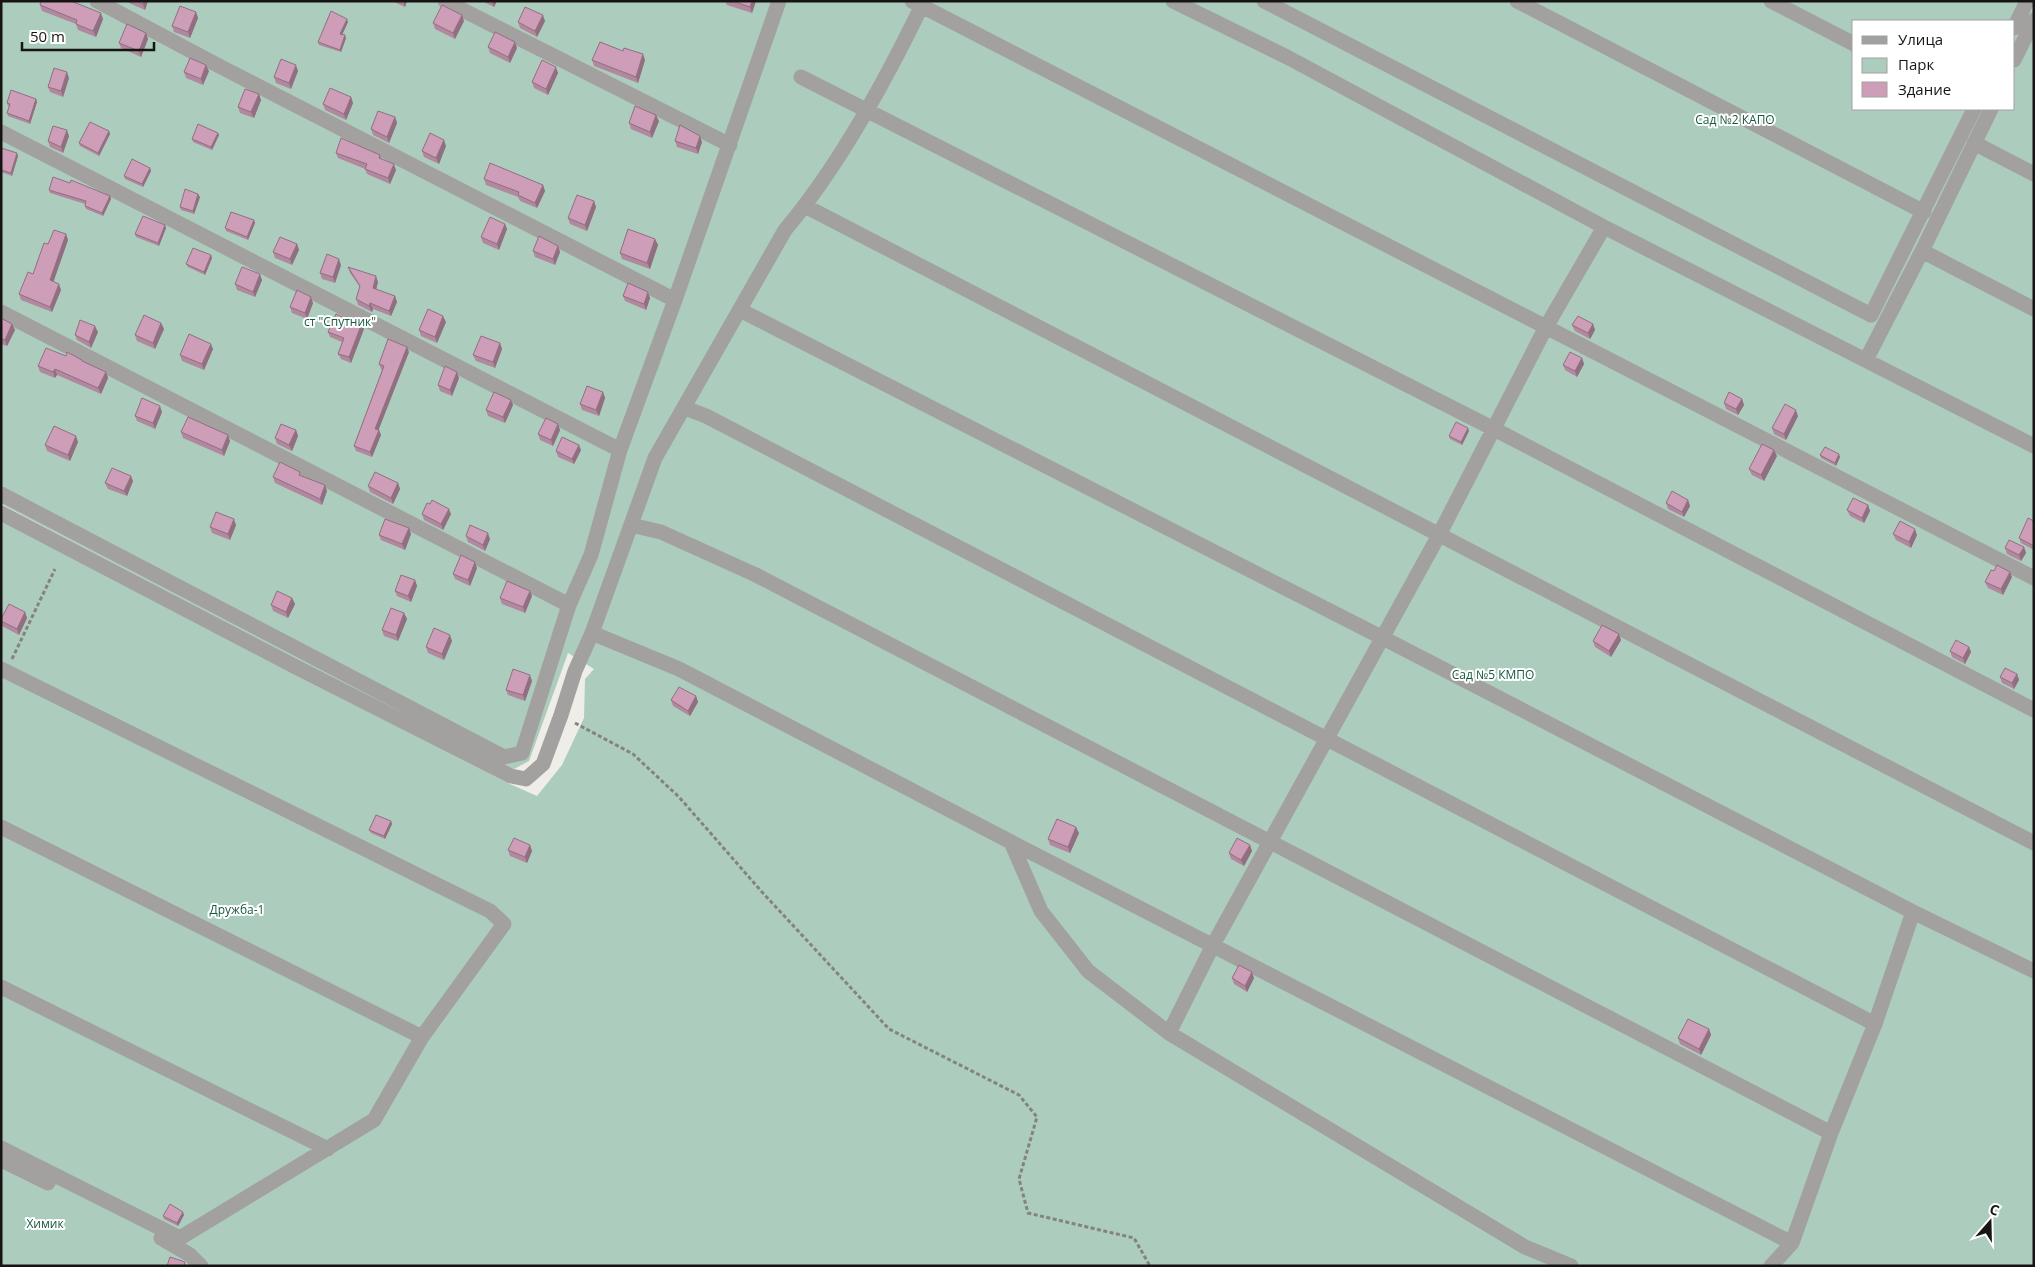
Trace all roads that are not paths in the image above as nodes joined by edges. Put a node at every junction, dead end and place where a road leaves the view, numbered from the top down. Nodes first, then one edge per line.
1 (97, 1) edge
2 (445, 1) edge
3 (779, 1) edge
4 (1173, 1) edge
5 (1264, 1) edge
6 (1517, 1) edge
7 (1771, 1) edge
8 (2025, 2) edge
9 (920, 3) edge
10 (2034, 20) edge
11 (2024, 36) edge
12 (1852, 43) edge
13 (2015, 58) edge
14 (801, 77) dead end
15 (868, 110) junction
16 (1974, 110) edge
17 (1990, 110) edge
18 (1, 132) edge
19 (1974, 143) junction
20 (730, 146) junction
21 (2034, 174) edge
22 (805, 206) junction
23 (1924, 212) junction
24 (1604, 227) junction
25 (1922, 251) junction
26 (675, 300) junction
27 (2034, 309) edge
28 (740, 310) junction
29 (1, 312) edge
30 (1546, 327) junction
31 (1866, 360) junction
32 (684, 408) junction
33 (1494, 429) junction
34 (2034, 446) edge
35 (620, 450) junction
36 (1, 494) edge
37 (1, 513) edge
38 (631, 525) junction
39 (1439, 535) junction
40 (2034, 578) edge
41 (569, 605) junction
42 (592, 633) junction
43 (1383, 638) junction
44 (4, 670) edge
45 (2034, 710) edge
46 (1326, 738) junction
47 (1, 827) edge
48 (1271, 841) junction
49 (1011, 842) junction
50 (2034, 843) edge
51 (1914, 912) junction
52 (1214, 945) junction
53 (2034, 971) edge
54 (1, 987) edge
55 (1875, 1024) junction
56 (1169, 1033) junction
57 (422, 1037) junction
58 (1832, 1133) junction
59 (1, 1148) edge
60 (328, 1149) junction
61 (1, 1160) edge
62 (1792, 1243) junction
63 (201, 1266) edge
64 (1571, 1266) edge
65 (1771, 1266) edge

1 - 26 street
2 - 20 street
3 - 20 street
4 - 24 street
5 - 23 street
6 - 23 street
7 - 12 street
8 - 11 street
9 - 15 street
9 - 30 street
10 - 11 street
11 - 13 street
14 - 15 street
15 - 22 street
15 - 33 street
16 - 23 street
17 - 19 street
18 - 35 street
19 - 21 street
19 - 25 street
20 - 26 street
22 - 28 street
22 - 39 street
24 - 30 street
24 - 31 street
25 - 27 street
25 - 31 street
26 - 35 street
28 - 32 street
28 - 43 street
29 - 41 street
30 - 33 street
30 - 40 street
31 - 34 street
32 - 38 street
32 - 46 street
33 - 39 street
33 - 45 street
35 - 41 street
36 - 41 street
37 - 42 street
38 - 42 street
38 - 48 street
39 - 43 street
39 - 50 street
42 - 49 street
43 - 46 street
43 - 51 street
44 - 57 street
46 - 48 street
46 - 55 street
47 - 57 street
48 - 52 street
48 - 58 street
49 - 52 street
49 - 56 street
51 - 53 street
51 - 55 street
52 - 56 street
52 - 62 street
54 - 60 street
55 - 58 street
56 - 64 street
57 - 60 street
58 - 62 street
59 - 60 street
61 - 63 street
62 - 65 street

